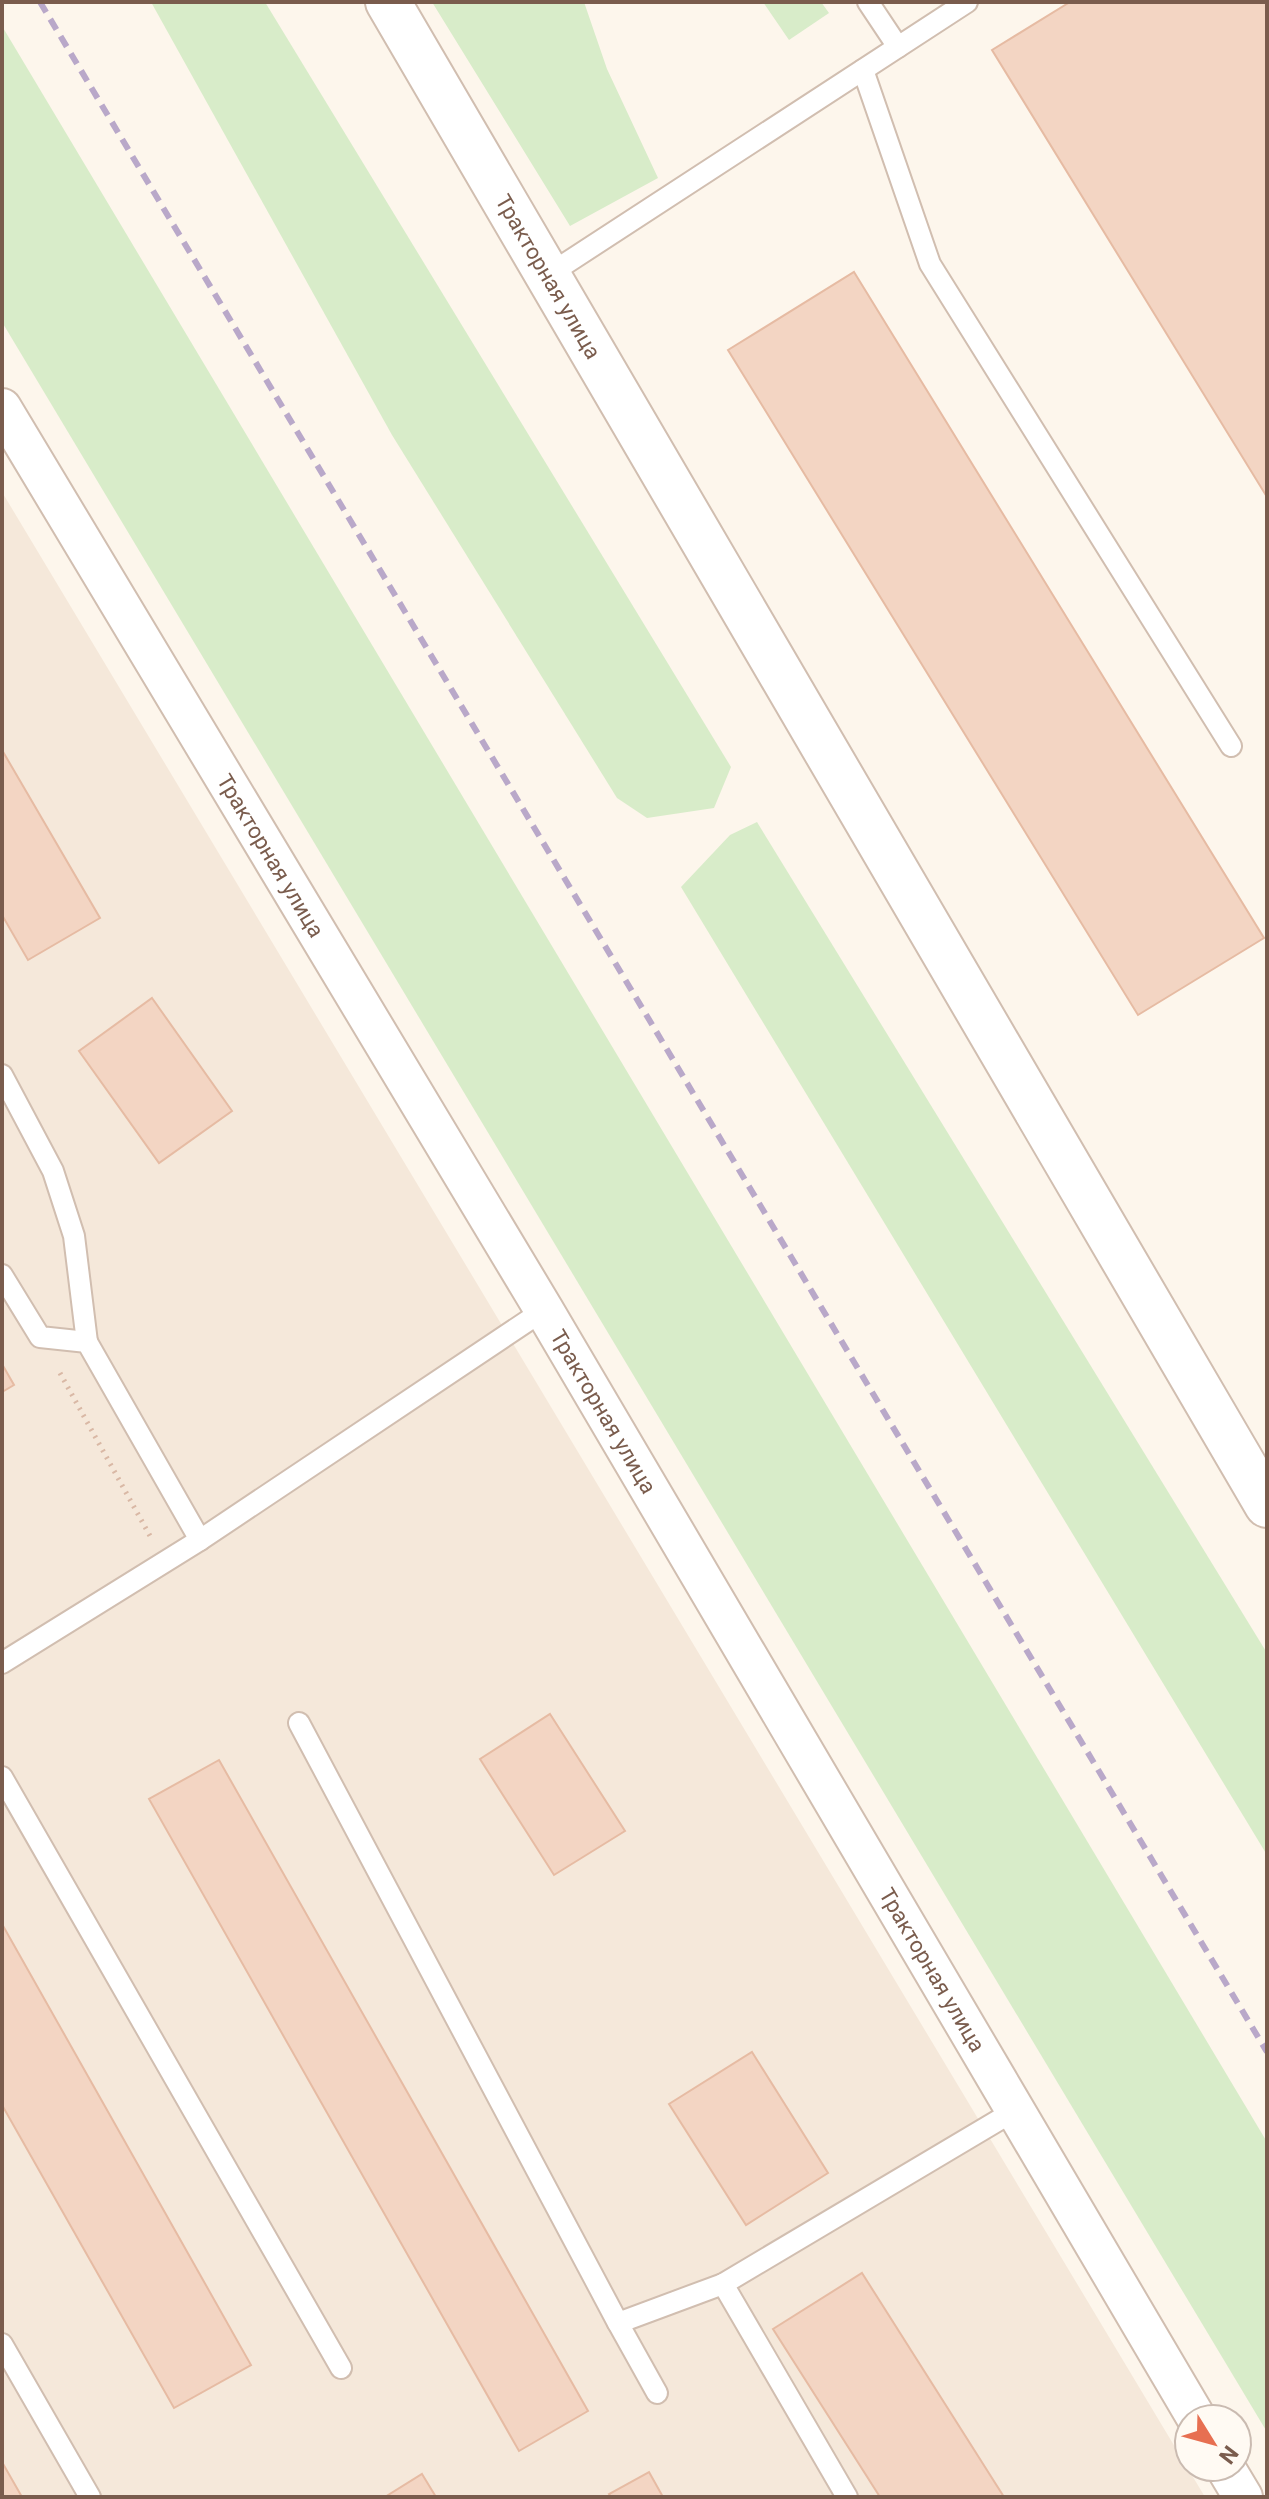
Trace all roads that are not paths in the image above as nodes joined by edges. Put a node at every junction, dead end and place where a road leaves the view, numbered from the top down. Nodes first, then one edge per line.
1 (388, 2) edge
2 (868, 2) edge
3 (967, 2) edge
4 (898, 47) junction
5 (863, 70) junction
6 (548, 275) junction
7 (2, 408) edge
8 (1231, 746) dead end
9 (2, 1075) edge
10 (2, 1275) edge
11 (544, 1310) junction
12 (87, 1342) junction
13 (1267, 1505) edge
14 (200, 1540) junction
15 (2, 1663) edge
16 (299, 1723) dead end
17 (2, 1777) edge
18 (1014, 2111) junction
19 (723, 2284) junction
20 (618, 2323) junction
21 (2, 2344) edge
22 (341, 2368) dead end
23 (657, 2393) dead end
24 (1187, 2403) edge
25 (90, 2497) edge
26 (847, 2497) edge

1 - 6 street, Тракторная улица
2 - 4 lane
3 - 4 lane
4 - 5 lane
5 - 6 lane
5 - 8 lane
6 - 13 street, Тракторная улица
7 - 11 street, Тракторная улица
9 - 12 lane
10 - 12 lane
11 - 14 lane
11 - 18 street, Тракторная улица
12 - 14 lane
14 - 15 lane
16 - 20 lane
17 - 22 lane
18 - 19 lane
18 - 24 street, Тракторная улица
19 - 20 lane
19 - 26 lane
20 - 23 lane
21 - 25 lane

